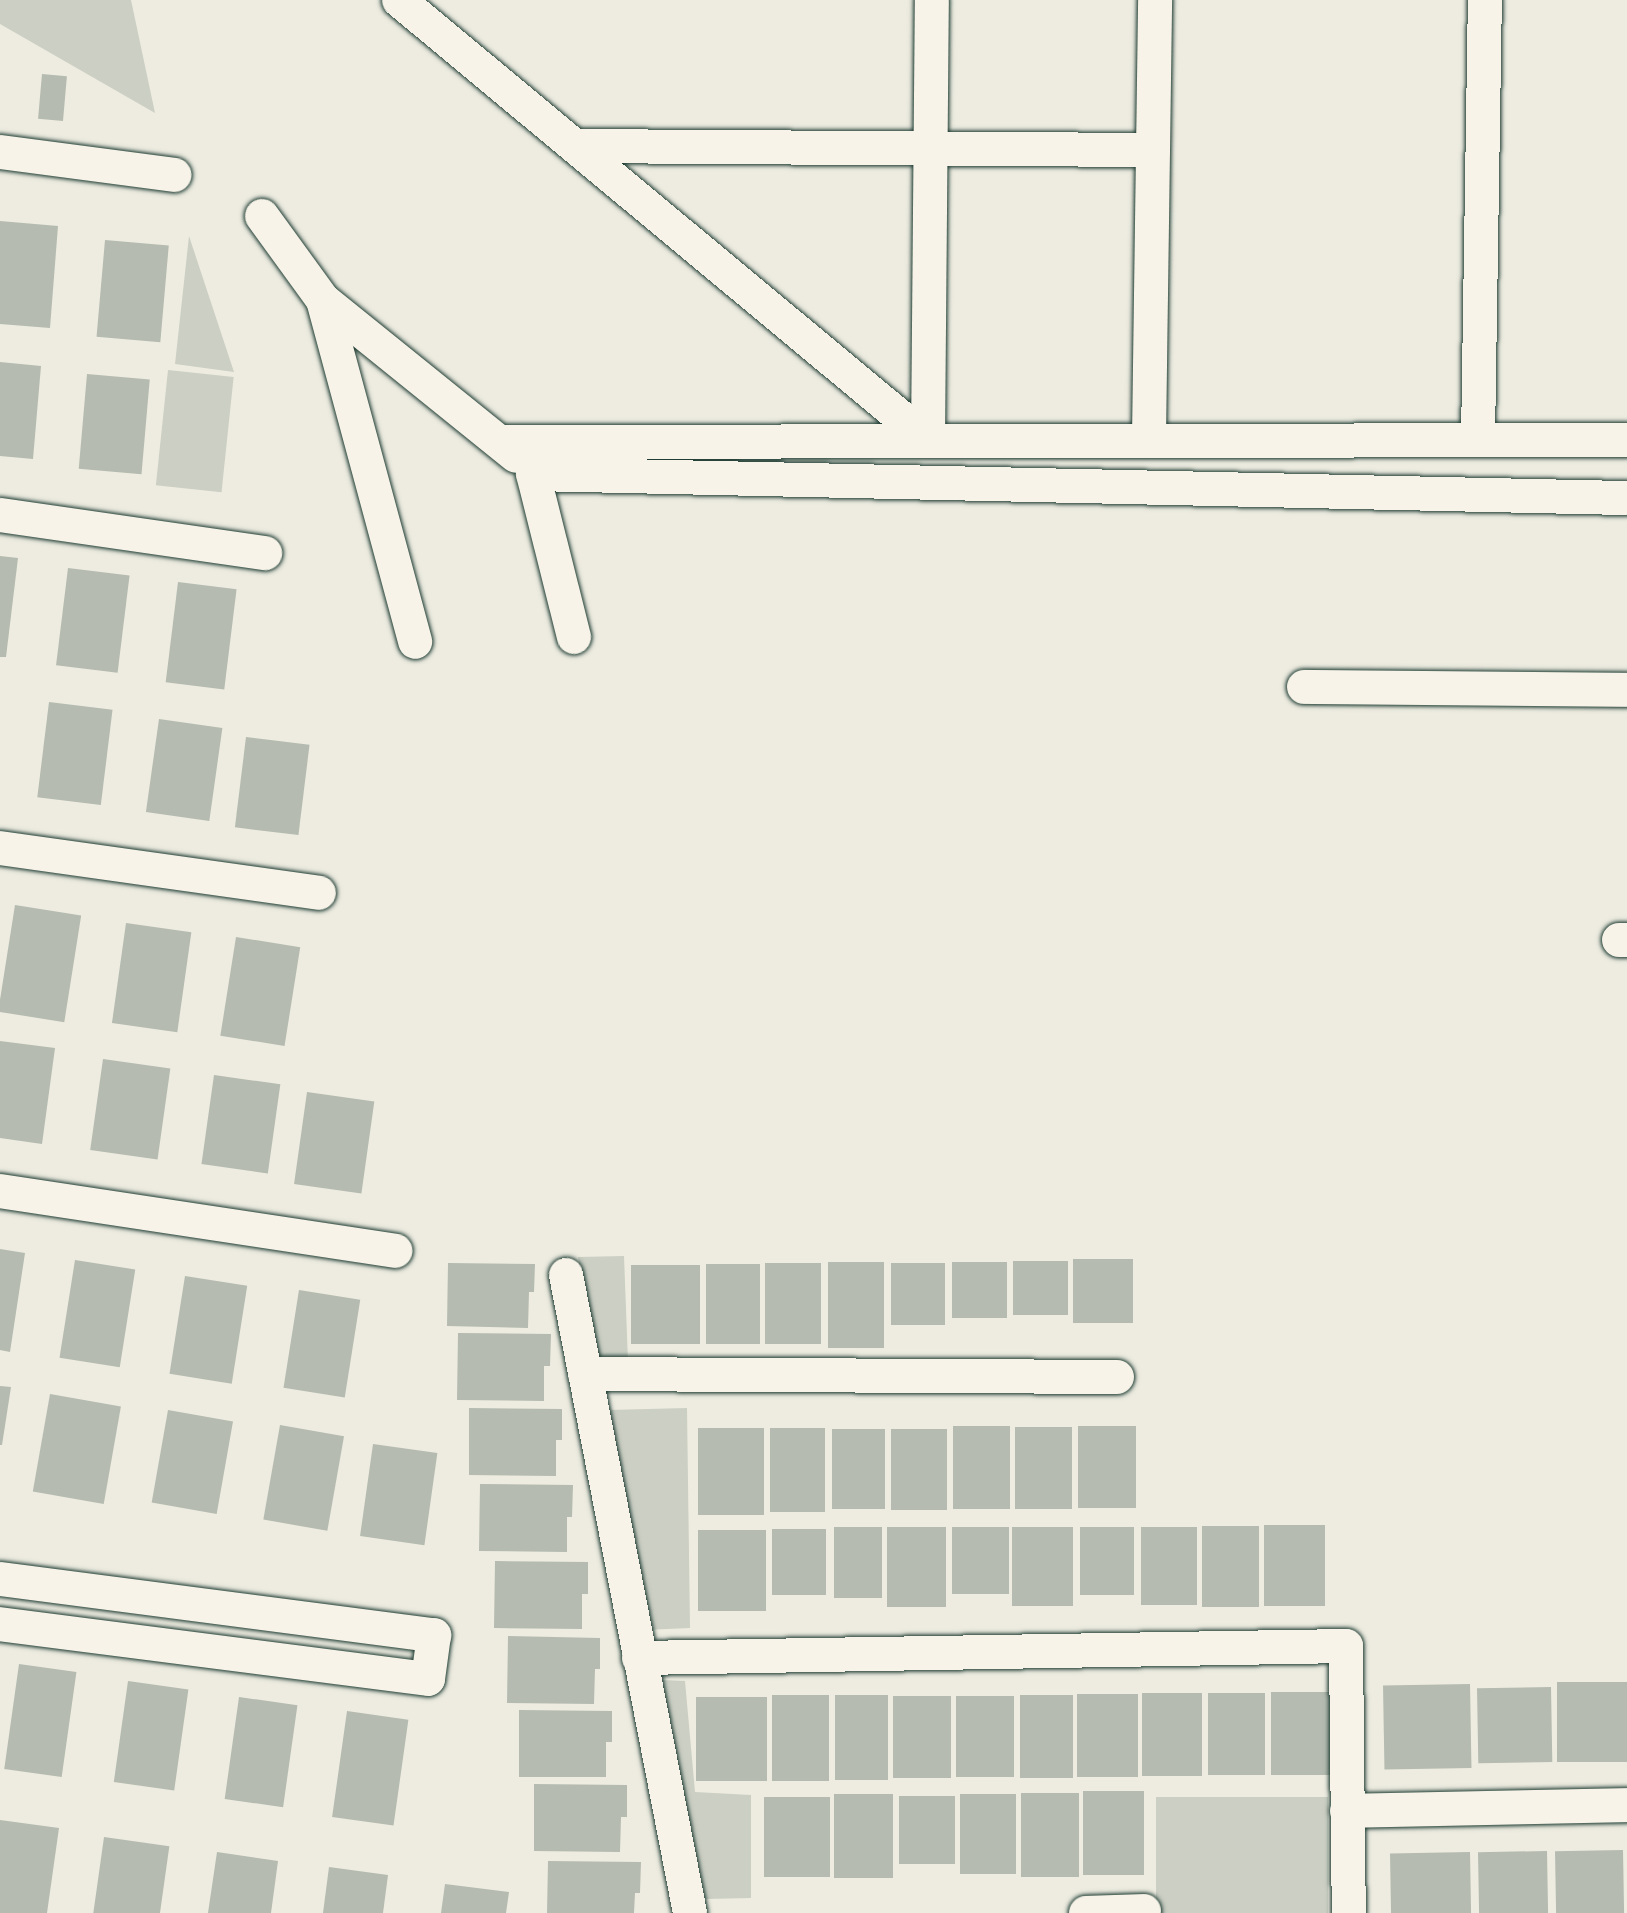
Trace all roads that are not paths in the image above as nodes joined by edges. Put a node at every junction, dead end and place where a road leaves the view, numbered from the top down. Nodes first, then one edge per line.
1 (399, 0) edge
2 (932, 0) edge
3 (1155, 0) edge
4 (1485, 0) edge
5 (575, 146) junction
6 (931, 148) junction
7 (1153, 150) junction
8 (0, 152) edge
9 (174, 175) dead end
10 (262, 216) dead end
11 (323, 300) junction
12 (1149, 438) junction
13 (1478, 439) junction
14 (928, 440) junction
15 (1627, 440) edge
16 (502, 442) junction
17 (533, 474) junction
18 (1627, 498) edge
19 (0, 515) edge
20 (265, 553) dead end
21 (574, 637) dead end
22 (415, 642) dead end
23 (1304, 687) dead end
24 (1627, 690) edge
25 (0, 848) edge
26 (319, 893) dead end
27 (0, 1191) edge
28 (395, 1251) dead end
29 (566, 1275) dead end
30 (585, 1374) junction
31 (1117, 1377) dead end
32 (0, 1579) edge
33 (0, 1624) edge
34 (639, 1658) junction
35 (1627, 1805) edge
36 (1347, 1811) junction
37 (1144, 1911) edge
38 (690, 1913) edge
39 (1086, 1913) edge
40 (1349, 1913) edge

1 - 5 street
2 - 6 street
3 - 7 street
4 - 13 street
5 - 6 street
5 - 14 street
6 - 7 street
6 - 14 street
7 - 12 street
8 - 9 street
10 - 11 street
11 - 16 street
11 - 22 street
12 - 13 street
12 - 14 street
13 - 15 street
14 - 16 street
16 - 17 street
17 - 18 street
17 - 21 street
19 - 20 street
23 - 24 street
25 - 26 street
27 - 28 street
29 - 30 street
30 - 31 street
30 - 34 street
32 - 33 street
34 - 36 street
34 - 38 street
35 - 36 street
36 - 40 street
37 - 39 street

